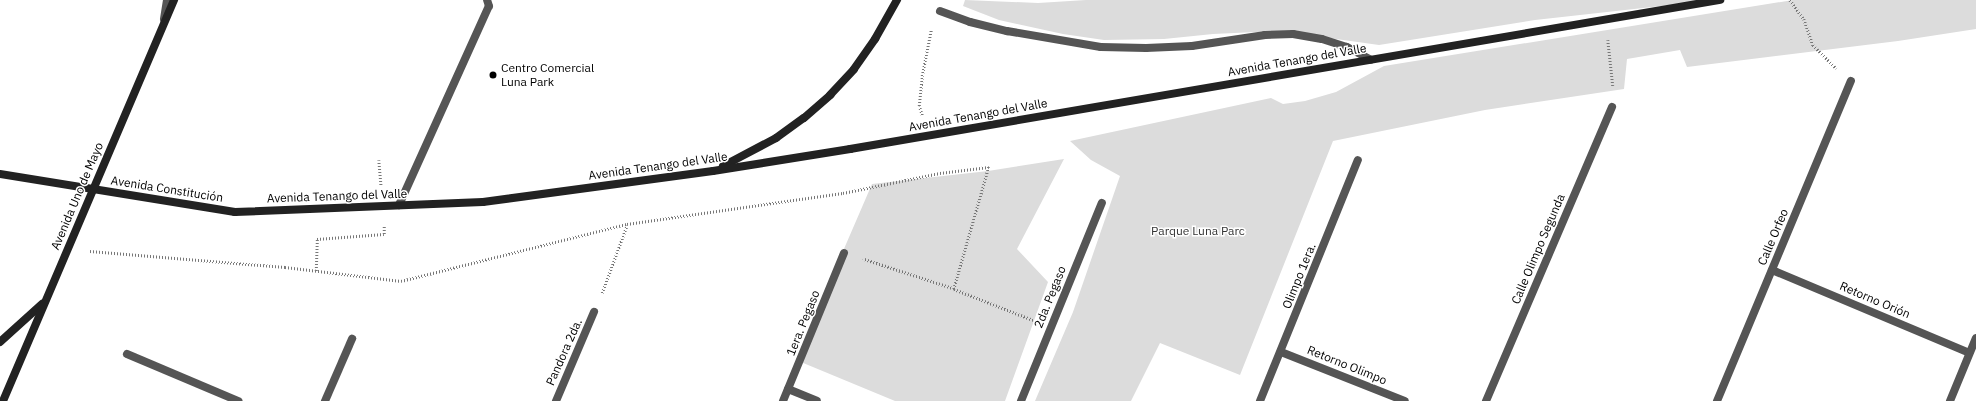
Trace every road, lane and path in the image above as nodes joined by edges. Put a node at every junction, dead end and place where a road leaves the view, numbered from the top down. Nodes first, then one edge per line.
1 (167, 0) edge
2 (174, 0) edge
3 (487, 0) edge
4 (897, 0) edge
5 (1720, 0) edge
6 (1790, 0) edge
7 (940, 11) dead end
8 (1606, 19) junction
9 (932, 22) dead end
10 (163, 25) junction
11 (1371, 60) junction
12 (1851, 81) joint
13 (1612, 107) joint
14 (922, 115) dead end
15 (1358, 160) dead end
16 (713, 171) junction
17 (0, 174) edge
18 (1102, 203) dead end
19 (400, 205) junction
20 (235, 212) joint
21 (628, 224) junction
22 (384, 234) dead end
23 (68, 248) junction
24 (844, 253) joint
25 (1772, 270) junction
26 (316, 271) junction
27 (954, 288) junction
28 (44, 302) junction
29 (594, 312) joint
30 (1051, 327) junction
31 (1976, 338) edge
32 (352, 339) dead end
33 (0, 342) edge
34 (1281, 352) junction
35 (1969, 353) junction
36 (127, 354) dead end
37 (788, 389) junction
38 (3, 401) edge
39 (238, 401) edge
40 (325, 401) edge
41 (556, 401) edge
42 (783, 401) edge
43 (817, 401) edge
44 (1021, 401) edge
45 (1260, 401) edge
46 (1405, 401) edge
47 (1486, 401) edge
48 (1717, 401) edge
49 (1950, 401) edge

1 - 10 street
2 - 10 main road, Avenida Uno de Mayo
3 - 19 street
4 - 16 main road
5 - 8 main road, Avenida Tenango del Valle
6 - 12 path
7 - 11 street
8 - 11 main road, Avenida Tenango del Valle
8 - 13 path
9 - 14 path
10 - 23 main road, Avenida Uno de Mayo
11 - 16 main road, Avenida Tenango del Valle
12 - 25 street, Calle Orfeo
13 - 47 street, Calle Olimpo Segunda
15 - 34 street, Olimpo 1era.
16 - 19 main road, Avenida Tenango del Valle
17 - 20 main road, Avenida Constitución
18 - 30 street, 2da. Pegaso
19 - 20 main road, Avenida Tenango del Valle
21 - 26 path
21 - 27 path
21 - 29 path
22 - 26 path
23 - 26 path
23 - 28 main road, Avenida Uno de Mayo
24 - 27 path
24 - 37 street, 1era. Pegaso
25 - 35 street, Retorno Orión
25 - 48 street, Calle Orfeo
27 - 30 path
28 - 33 main road
28 - 38 main road, Avenida Uno de Mayo
29 - 41 street, Pandora 2da.
30 - 44 street, 2da. Pegaso
31 - 35 street
32 - 40 street
34 - 45 street, Olimpo 1era.
34 - 46 street, Retorno Olimpo
35 - 49 street
36 - 39 street
37 - 42 street, 1era. Pegaso
37 - 43 street

